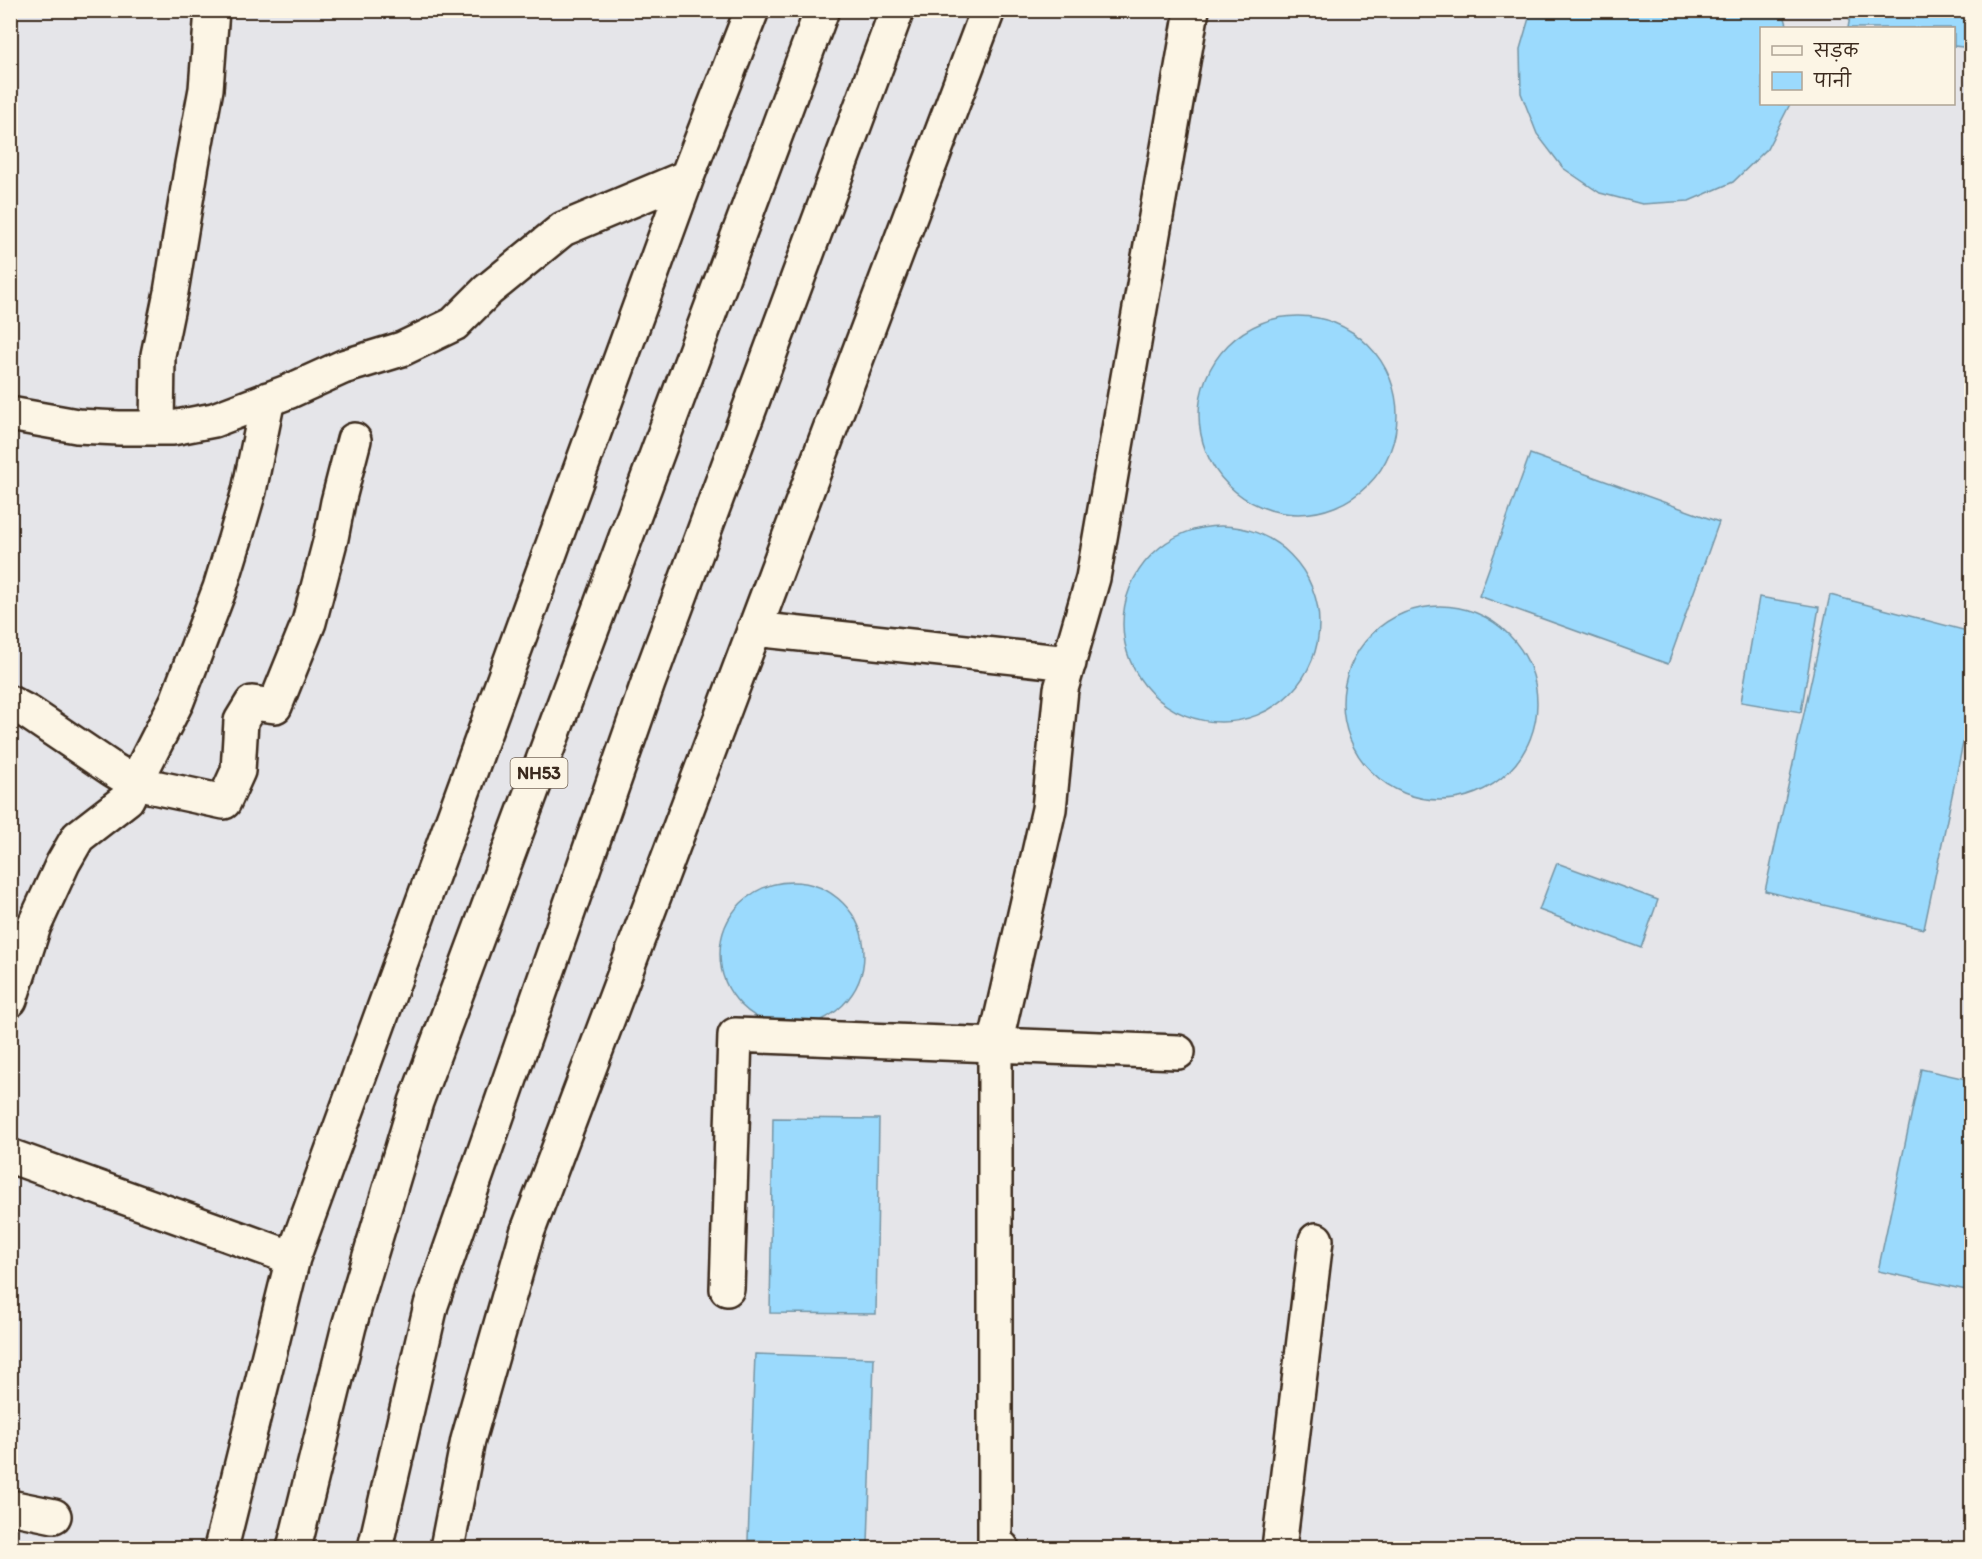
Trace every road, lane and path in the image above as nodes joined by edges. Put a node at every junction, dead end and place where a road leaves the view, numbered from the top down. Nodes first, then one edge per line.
1 (752, 10) edge
2 (822, 10) edge
3 (897, 10) edge
4 (988, 10) edge
5 (1192, 10) edge
6 (210, 11) edge
7 (687, 177) junction
8 (268, 399) junction
9 (10, 414) edge
10 (157, 428) junction
11 (354, 440) dead end
12 (754, 629) junction
13 (1069, 663) junction
14 (10, 703) edge
15 (135, 783) junction
16 (10, 1000) edge
17 (995, 1045) junction
18 (1178, 1052) dead end
19 (10, 1156) edge
20 (1316, 1240) dead end
21 (293, 1258) junction
22 (727, 1289) dead end
23 (10, 1507) edge
24 (54, 1516) dead end
25 (221, 1548) edge
26 (294, 1548) edge
27 (375, 1548) edge
28 (447, 1548) edge
29 (1002, 1548) edge
30 (1279, 1548) edge

1 - 7 main road
2 - 26 main road, NH53
3 - 27 main road
4 - 12 main road
5 - 13 main road
6 - 10 main road
7 - 8 main road
7 - 21 main road
8 - 10 main road
8 - 15 main road
9 - 10 main road
11 - 15 main road
12 - 13 main road
12 - 28 main road
13 - 17 main road
14 - 15 main road
15 - 16 main road
17 - 18 main road
17 - 22 main road
17 - 29 main road
19 - 21 main road
20 - 30 main road
21 - 25 main road
23 - 24 main road

